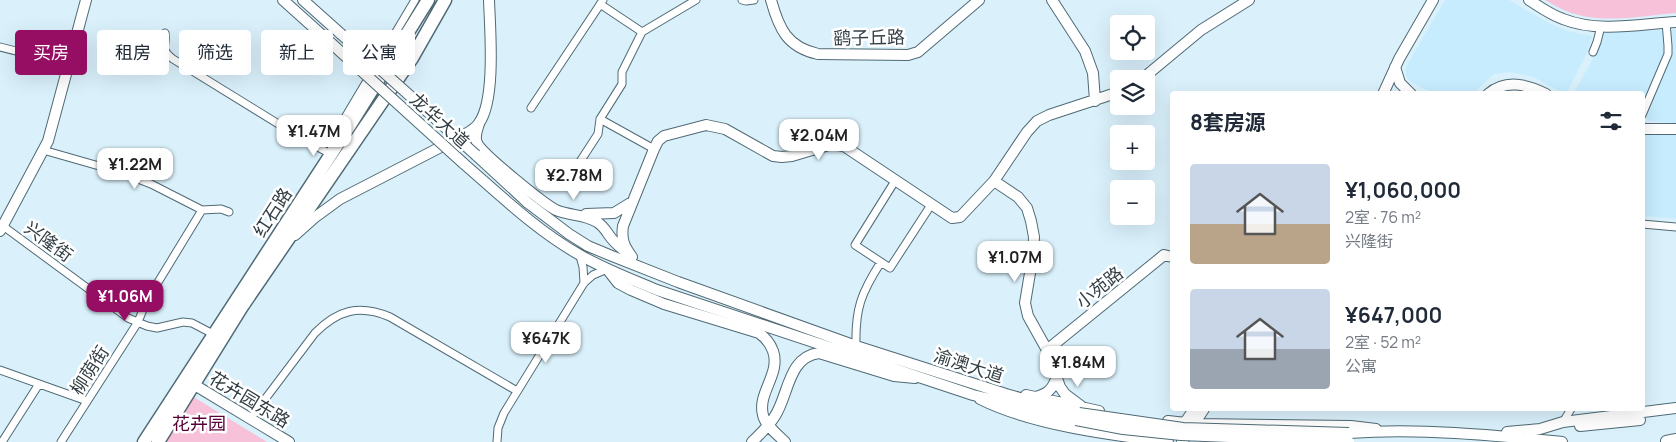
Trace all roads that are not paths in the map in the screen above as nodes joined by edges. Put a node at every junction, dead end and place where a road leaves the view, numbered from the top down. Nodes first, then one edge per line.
1 (86, 0) edge
2 (283, 0) edge
3 (303, 0) edge
4 (415, 0) edge
5 (428, 0) edge
6 (445, 0) edge
7 (489, 0) edge
8 (696, 0) edge
9 (742, 0) edge
10 (754, 0) edge
11 (771, 0) edge
12 (979, 0) edge
13 (1052, 0) edge
14 (1249, 0) edge
15 (1434, 0) edge
16 (1529, 0) edge
17 (601, 2) edge
18 (1671, 22) edge
19 (1601, 26) junction
20 (78, 30) edge
21 (642, 32) junction
22 (0, 47) edge
23 (15, 51) edge
24 (1592, 52) dead end
25 (169, 56) edge
26 (1395, 67) junction
27 (1153, 70) edge
28 (65, 75) edge
29 (1384, 91) edge
30 (1408, 91) edge
31 (1491, 91) edge
32 (1540, 91) edge
33 (1110, 95) edge
34 (1095, 101) junction
35 (531, 108) dead end
36 (1645, 108) edge
37 (600, 119) junction
38 (479, 124) junction
39 (1645, 129) edge
40 (1676, 129) edge
41 (334, 136) junction
42 (306, 141) junction
43 (654, 149) junction
44 (43, 150) junction
45 (331, 154) junction
46 (476, 155) joint
47 (463, 163) joint
48 (572, 174) dead end
49 (896, 181) junction
50 (994, 181) junction
51 (632, 202) junction
52 (931, 205) junction
53 (202, 210) junction
54 (229, 212) dead end
55 (581, 214) junction
56 (1645, 224) edge
57 (1676, 227) edge
58 (1, 228) edge
59 (288, 241) junction
60 (580, 256) junction
61 (632, 257) junction
62 (1170, 257) edge
63 (881, 262) junction
64 (607, 269) junction
65 (662, 276) junction
66 (584, 283) junction
67 (138, 322) junction
68 (213, 334) junction
69 (856, 346) junction
70 (1047, 350) junction
71 (0, 370) edge
72 (1056, 379) junction
73 (927, 380) junction
74 (39, 384) junction
75 (193, 384) junction
76 (977, 385) junction
77 (517, 391) junction
78 (973, 395) junction
79 (1034, 397) junction
80 (87, 401) junction
81 (1676, 408) edge
82 (1193, 411) edge
83 (1202, 411) edge
84 (1570, 411) edge
85 (1080, 414) junction
86 (1671, 416) edge
87 (250, 419) junction
88 (1146, 419) junction
89 (1563, 422) junction
90 (1190, 423) junction
91 (768, 425) junction
92 (1540, 429) junction
93 (1389, 430) junction
94 (1479, 434) junction
95 (1143, 439) junction
96 (1349, 439) edge
97 (2, 442) edge
98 (61, 442) edge
99 (144, 442) edge
100 (158, 442) edge
101 (289, 442) edge
102 (497, 442) edge
103 (752, 442) edge
104 (785, 442) edge
105 (1169, 442) edge
106 (1182, 442) edge
107 (1562, 442) edge

1 - 20 street
2 - 47 street, 龙华大道, bridge
3 - 46 street, 龙华大道, bridge
4 - 41 street
5 - 45 highway, 红石路
6 - 59 highway, 红石路
7 - 38 street
8 - 21 street
9 - 10 street
11 - 12 street, 鹞子丘路
13 - 34 street
14 - 27 street
15 - 26 street
16 - 19 street
17 - 21 street
17 - 35 street
18 - 19 street
18 - 36 street
19 - 24 street
21 - 37 street
22 - 23 street
25 - 42 street
26 - 29 street
26 - 30 street
28 - 44 street
31 - 32 street
33 - 34 street
34 - 50 street
37 - 43 street
37 - 48 street
38 - 55 street
38 - 59 street, 红石路
39 - 40 street
41 - 42 street
41 - 45 street
42 - 45 street
43 - 49 street
43 - 51 street
44 - 53 street
44 - 58 street
45 - 68 highway, 红石路
46 - 65 street, 渝澳大道
47 - 60 street, 渝澳大道
49 - 52 street
49 - 63 street
50 - 52 street
50 - 70 street
51 - 55 street
51 - 61 street
52 - 63 street
53 - 54 street
53 - 67 street, 柳荫街
55 - 61 street
56 - 57 street
58 - 67 street, 兴隆街
59 - 75 highway, 红石路
60 - 64 street, 渝澳大道
60 - 66 street
61 - 65 street
62 - 70 street, 小苑路
63 - 69 street
64 - 66 street
64 - 73 street, 渝澳大道
64 - 91 street
65 - 69 street, 渝澳大道
66 - 77 street
67 - 68 street, 兴隆街
67 - 80 street, 柳荫街
68 - 99 highway, 红石路
69 - 76 street, 渝澳大道
70 - 72 street
71 - 74 street
72 - 79 street
72 - 85 street
73 - 78 street, 渝澳大道
73 - 91 street
74 - 80 street
74 - 97 street
75 - 87 street, 花卉园东路
75 - 100 highway, 红石路
76 - 79 street
76 - 85 street, 渝澳大道
77 - 87 street
77 - 102 street
78 - 85 street, 渝澳大道
78 - 95 street
79 - 85 street
80 - 98 street, 柳荫街
81 - 89 street
82 - 90 street
83 - 90 street
84 - 89 street
85 - 88 street
85 - 96 street, 渝澳大道, bridge
86 - 92 street
87 - 101 street, 花卉园东路
88 - 90 street
88 - 95 street
89 - 92 street
90 - 93 street
90 - 105 street
90 - 106 street
91 - 103 street
91 - 104 street
92 - 94 street
93 - 94 street, 渝澳大道
93 - 96 street, 渝澳大道
94 - 107 street, 渝澳大道
95 - 105 street

